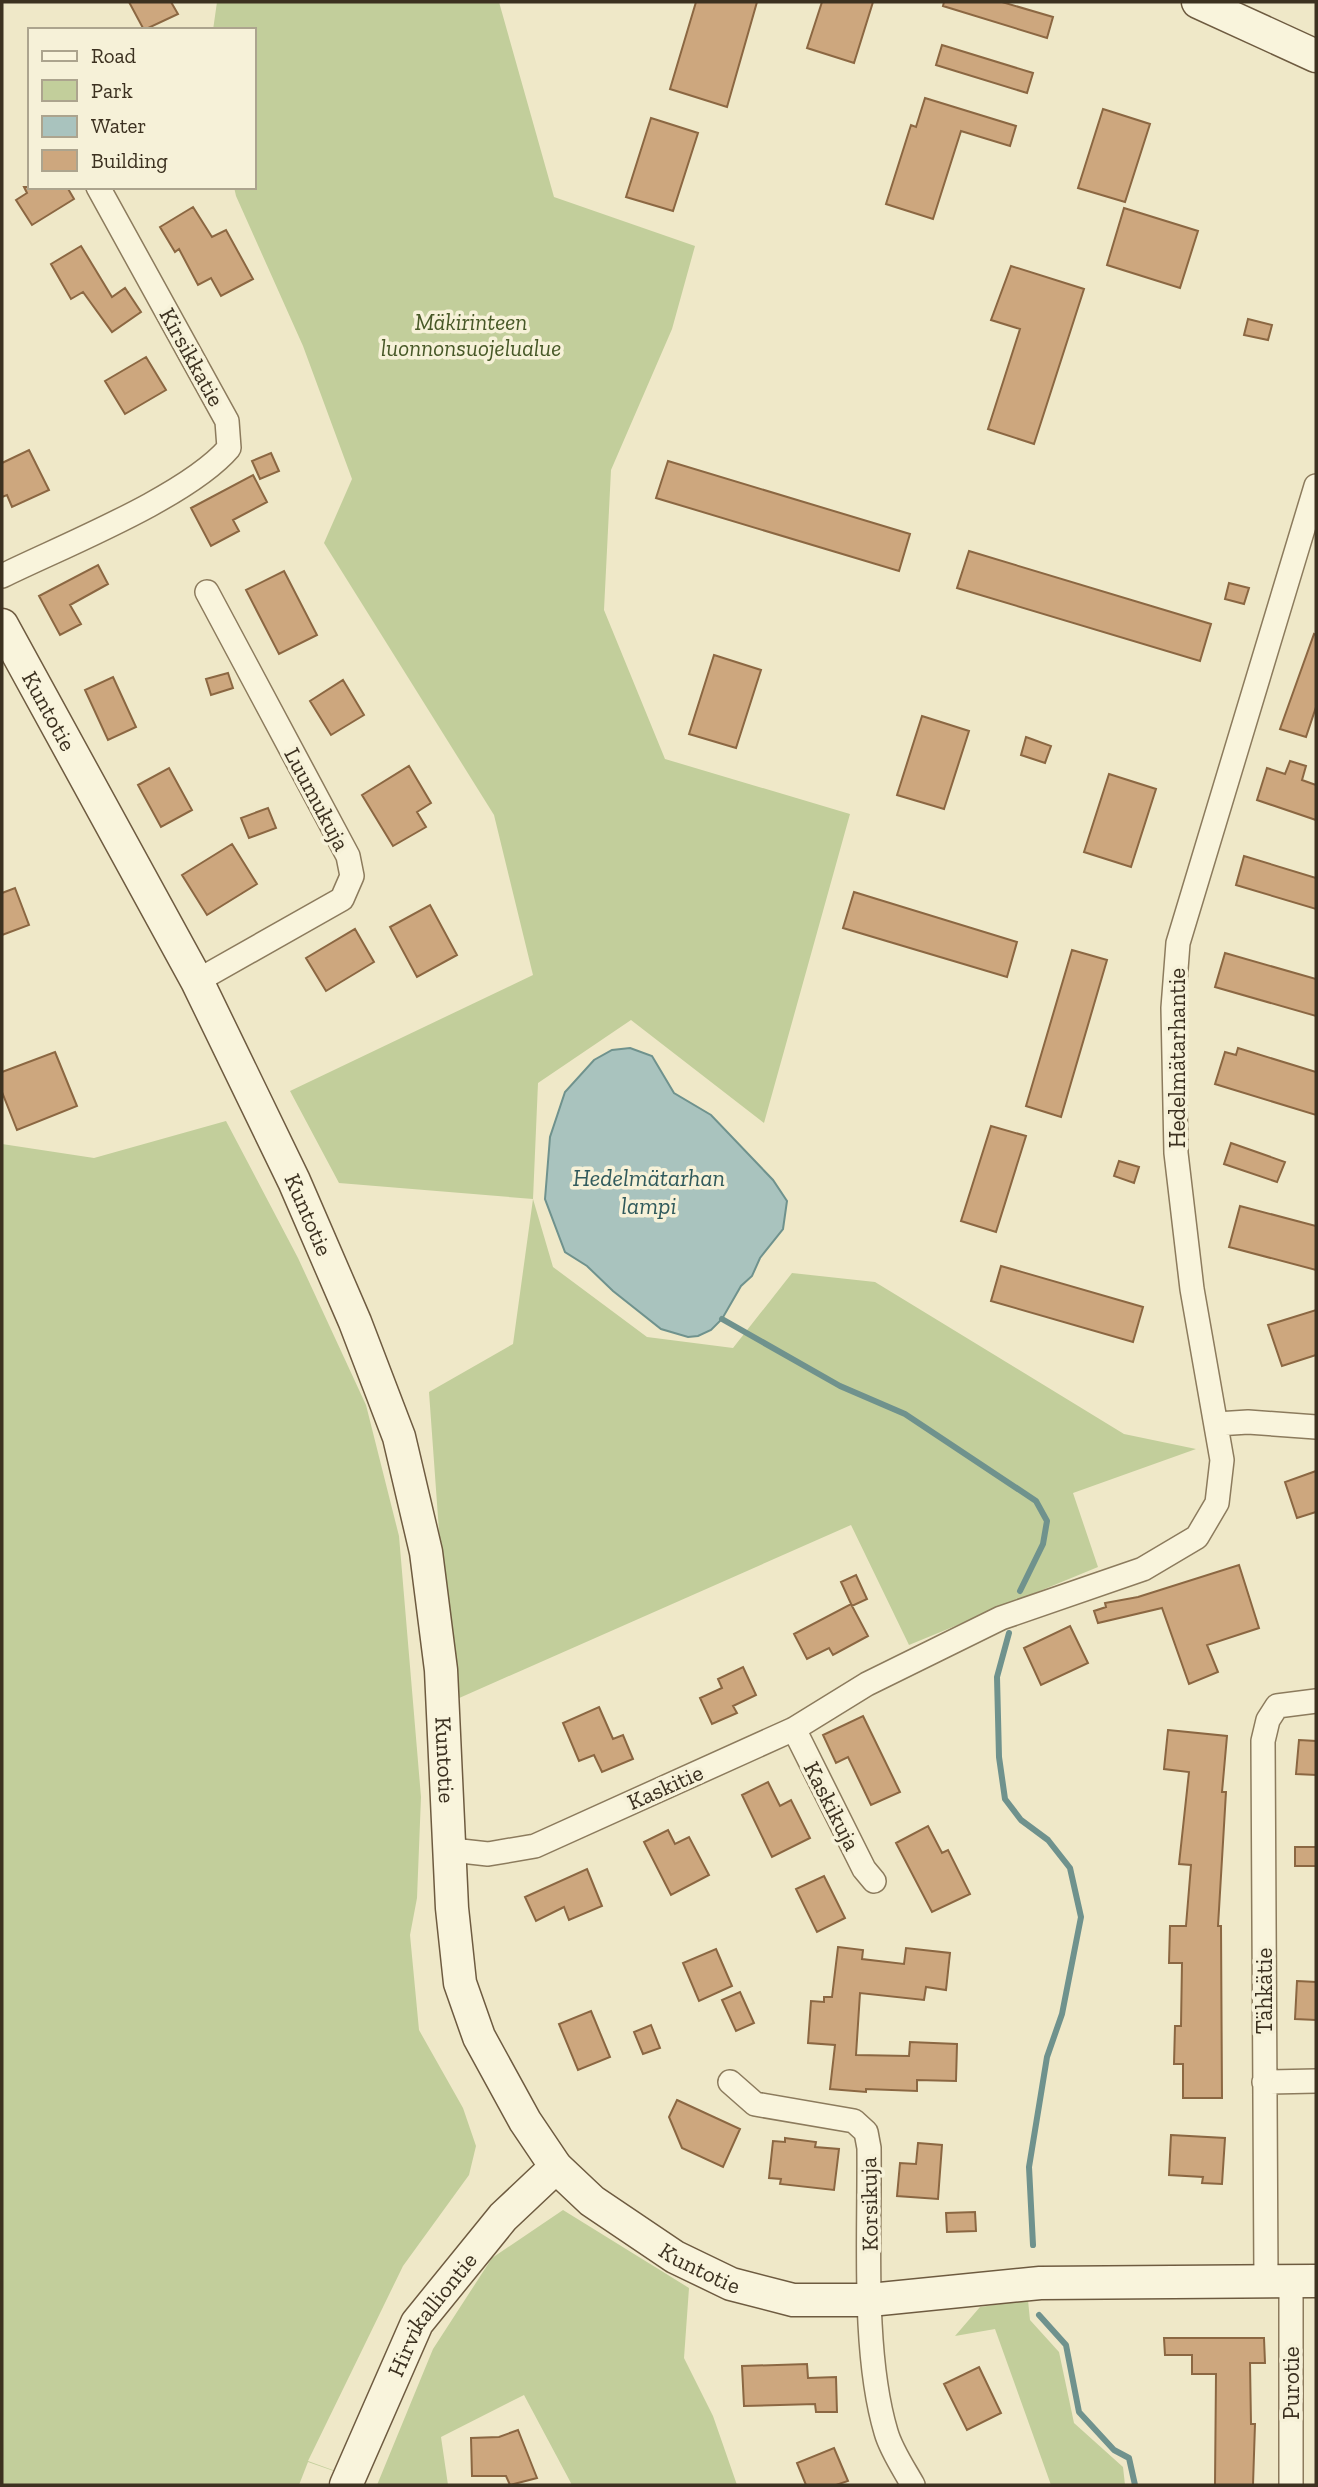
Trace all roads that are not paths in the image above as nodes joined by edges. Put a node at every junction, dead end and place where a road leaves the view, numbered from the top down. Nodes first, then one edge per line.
1 (1198, 2) edge
2 (1316, 56) edge
3 (99, 189) edge
4 (1316, 486) edge
5 (2, 576) edge
6 (207, 592) dead end
7 (2, 625) edge
8 (197, 981) junction
9 (1217, 1424) junction
10 (1316, 1427) edge
11 (867, 1684) joint
12 (1316, 1701) edge
13 (793, 1730) junction
14 (452, 1850) junction
15 (874, 1881) dead end
16 (1316, 2081) edge
17 (730, 2082) dead end
18 (1264, 2082) junction
19 (556, 2167) junction
20 (1291, 2280) edge
21 (870, 2300) junction
22 (346, 2485) edge
23 (913, 2485) edge
24 (1291, 2485) edge

1 - 2 street
3 - 5 street, Kirsikkatie
4 - 9 street, Hedelmätarhantie
6 - 8 street, Luumukuja
7 - 8 street, Kuntotie
8 - 14 street, Kuntotie
9 - 10 street
9 - 11 street, Hedelmätarhantie
11 - 13 street, Kaskitie
12 - 18 street, Tähkätie
13 - 14 street, Kaskitie
13 - 15 street, Kaskikuja
14 - 19 street, Kuntotie
16 - 18 street
17 - 21 street, Korsikuja
18 - 20 street, Tähkätie
19 - 21 street, Kuntotie
19 - 22 street, Hirvikalliontie
20 - 21 street, Kuntotie
20 - 24 street, Purotie
21 - 23 street, Korsikuja

